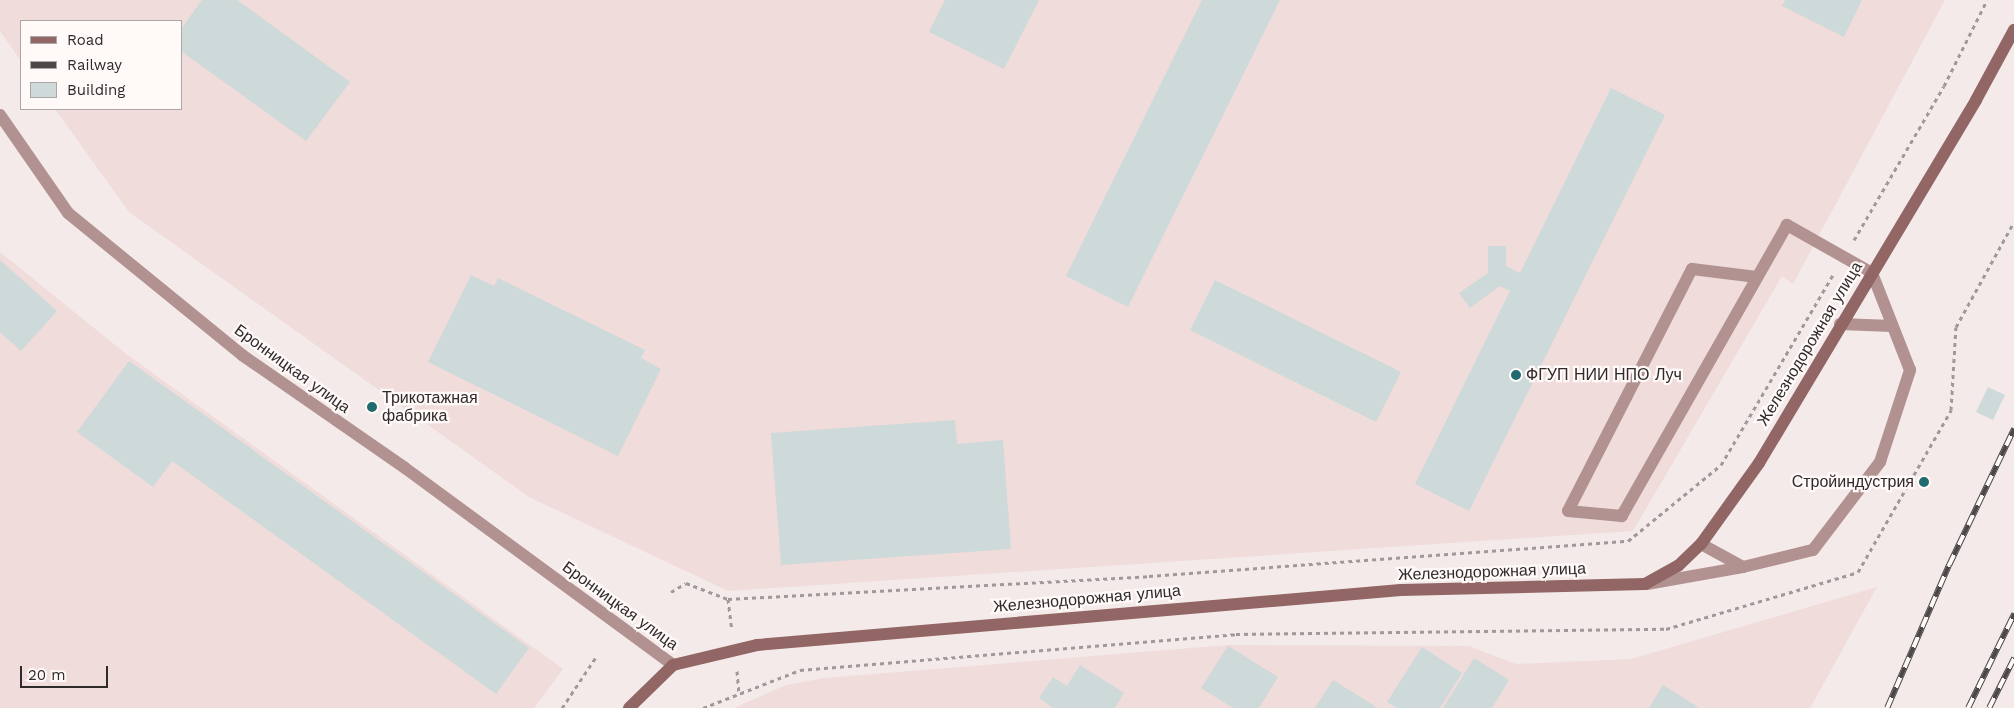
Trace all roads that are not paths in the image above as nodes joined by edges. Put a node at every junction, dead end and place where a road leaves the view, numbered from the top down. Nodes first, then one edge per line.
1 (2014, 30) edge
2 (0, 115) edge
3 (1872, 272) junction
4 (1758, 276) junction
5 (1840, 324) junction
6 (1892, 326) junction
7 (1701, 544) junction
8 (1743, 567) junction
9 (1645, 584) junction
10 (673, 665) junction
11 (629, 708) edge

1 - 3 main road, Железнодорожная улица
2 - 10 street, Бронницкая улица
3 - 4 street
3 - 5 main road, Железнодорожная улица
3 - 6 street
4 - 4 street
5 - 6 street
5 - 7 main road, Железнодорожная улица
6 - 8 street
7 - 8 street
7 - 9 main road, Железнодорожная улица
8 - 9 street
9 - 10 main road, Железнодорожная улица
10 - 11 main road

